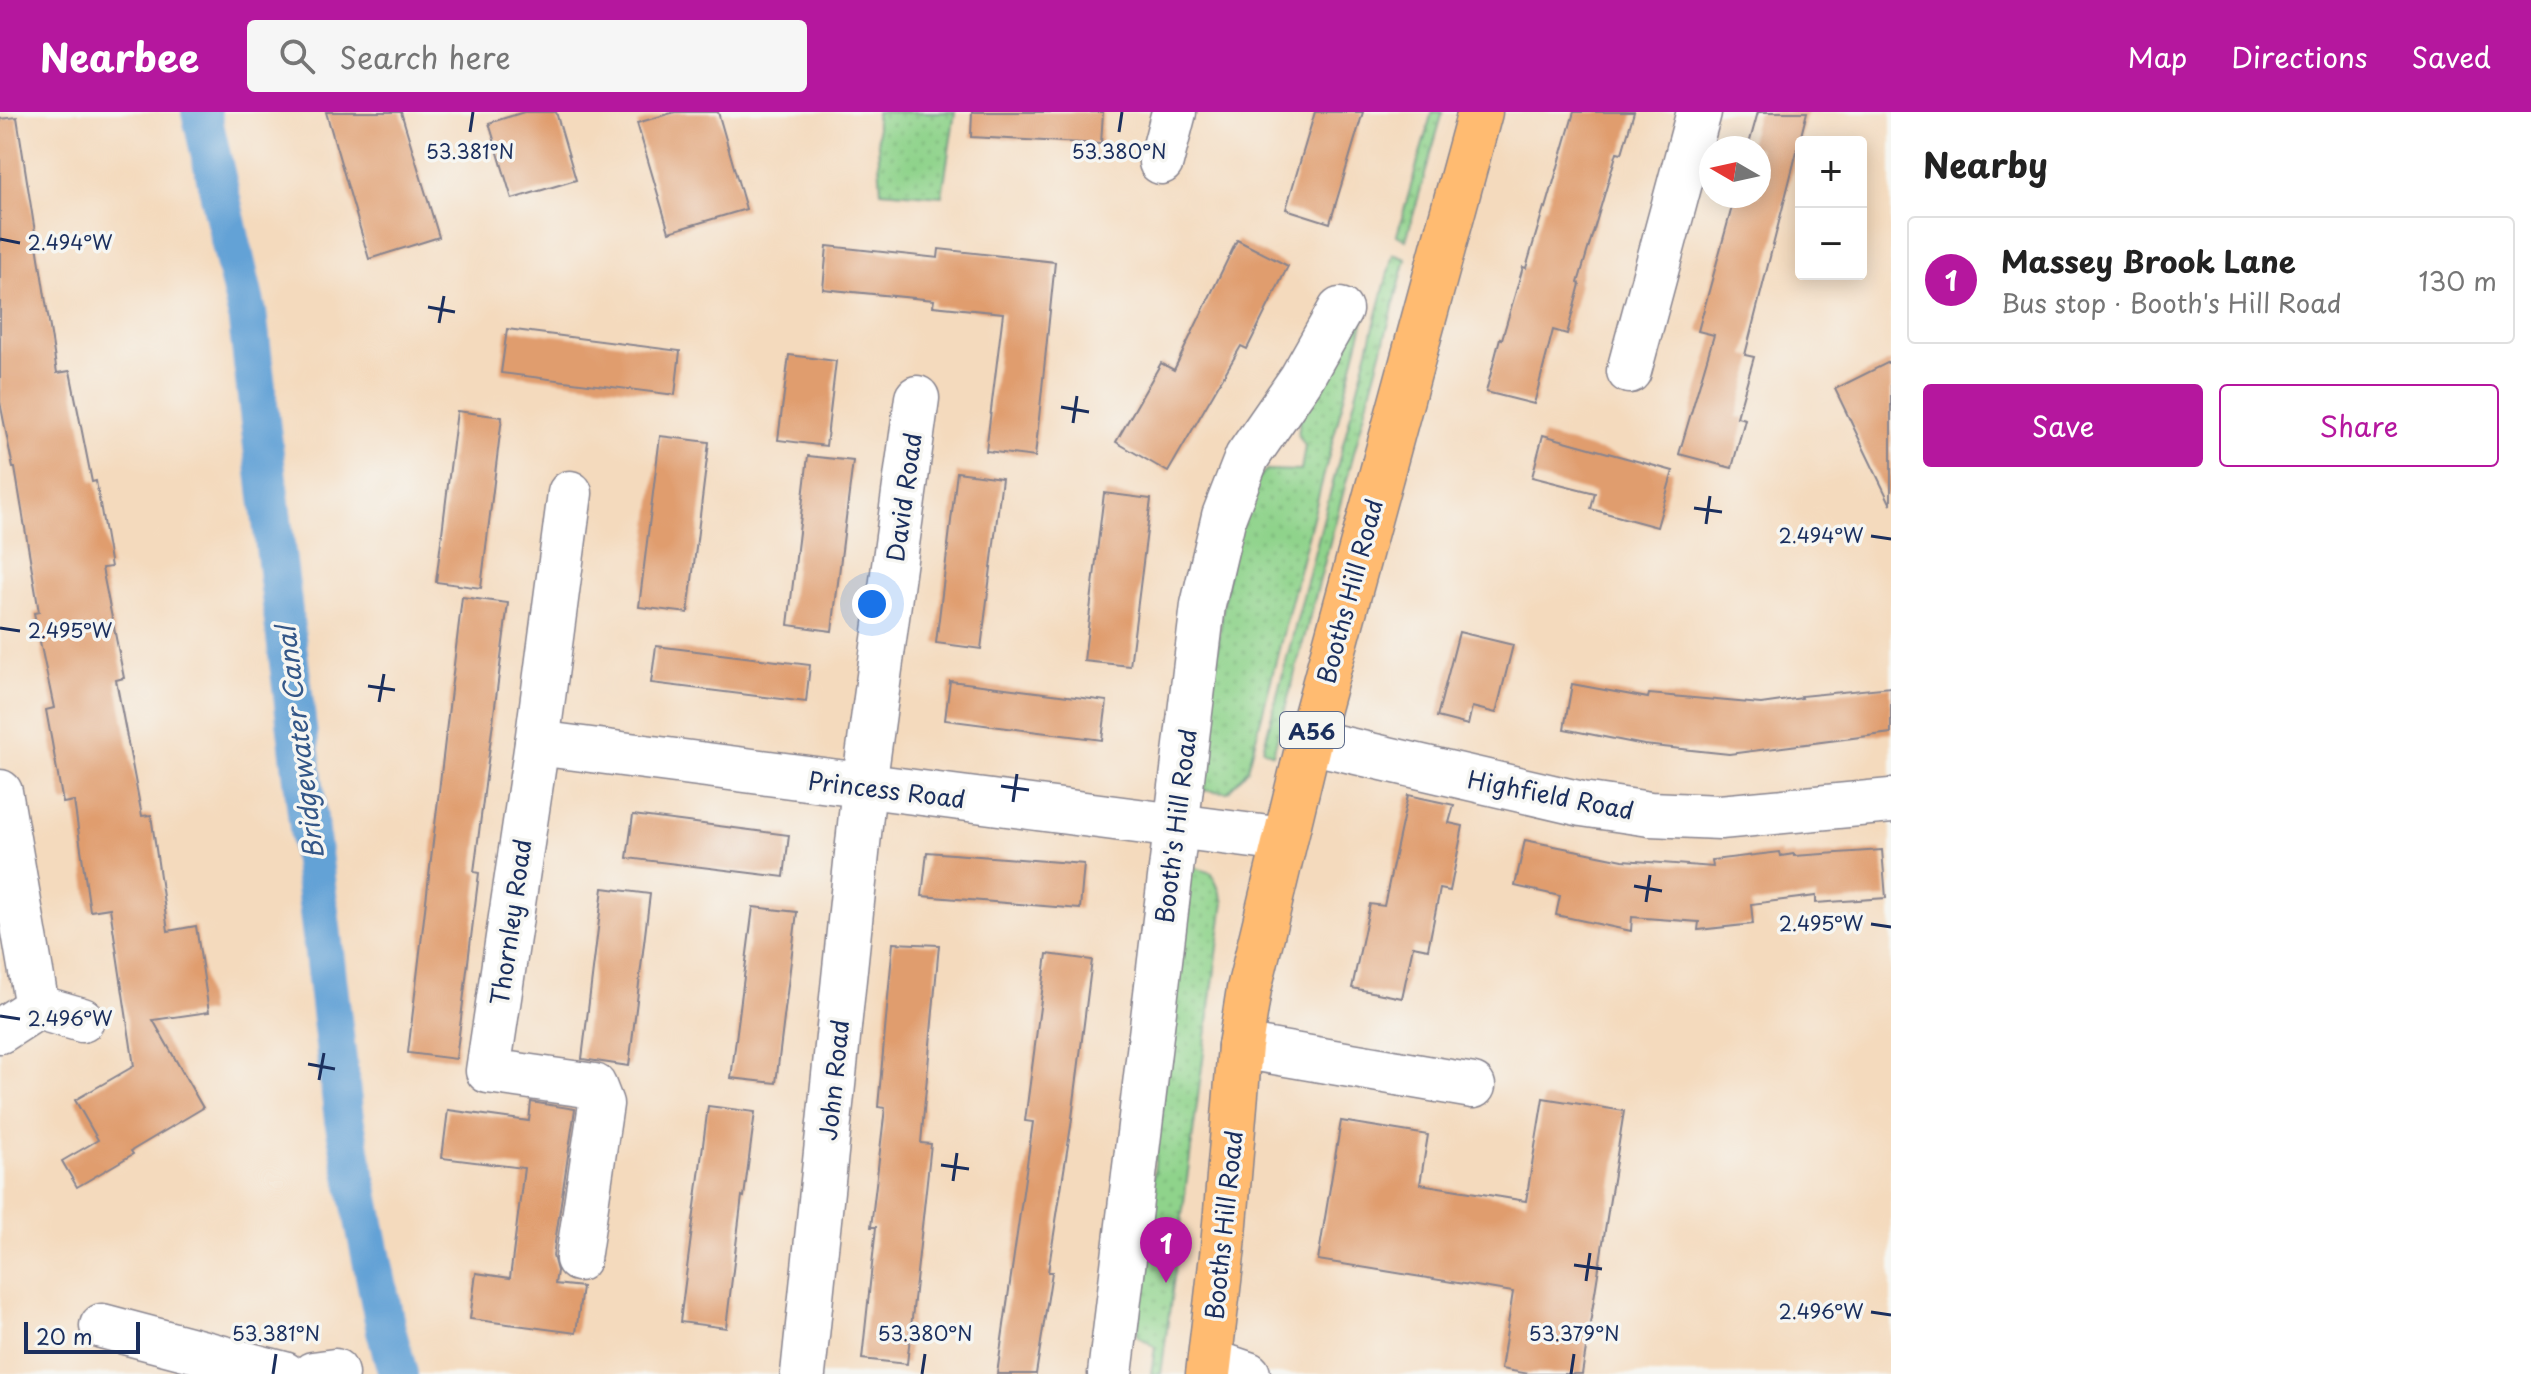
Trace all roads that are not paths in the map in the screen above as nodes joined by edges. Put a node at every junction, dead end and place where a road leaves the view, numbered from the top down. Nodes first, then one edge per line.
1 (1174, 112) edge
2 (1480, 112) edge
3 (1699, 112) edge
4 (1161, 162) dead end
5 (1340, 310) dead end
6 (1629, 371) dead end
7 (917, 398) dead end
8 (570, 493) dead end
9 (1309, 741) junction
10 (537, 743) junction
11 (864, 786) junction
12 (0, 792) edge
13 (1891, 801) edge
14 (1175, 825) junction
15 (1284, 840) junction
16 (37, 1007) junction
17 (82, 1020) dead end
18 (0, 1031) edge
19 (1240, 1046) junction
20 (1473, 1086) dead end
21 (578, 1259) dead end
22 (102, 1326) dead end
23 (1222, 1370) edge
24 (284, 1374) edge
25 (313, 1374) edge
26 (336, 1374) edge
27 (803, 1374) edge
28 (1110, 1374) edge

1 - 4 street
2 - 9 main road, Booths Hill Road / A56
3 - 6 street
5 - 14 street, Booth's Hill Road
7 - 11 street, David Road
8 - 10 street, Thornley Road
9 - 13 street, Highfield Road
9 - 15 main road, Booths Hill Road / A56
10 - 11 street, Princess Road
10 - 21 street, Thornley Road
11 - 14 street, Princess Road
11 - 27 street, John Road
12 - 16 street
14 - 15 street, Princess Road
14 - 28 street, Booth's Hill Road
15 - 19 main road, Booths Hill Road / A56
16 - 17 street
16 - 18 street
19 - 20 street
19 - 23 main road, Booths Hill Road / A56
22 - 24 street
25 - 26 street

